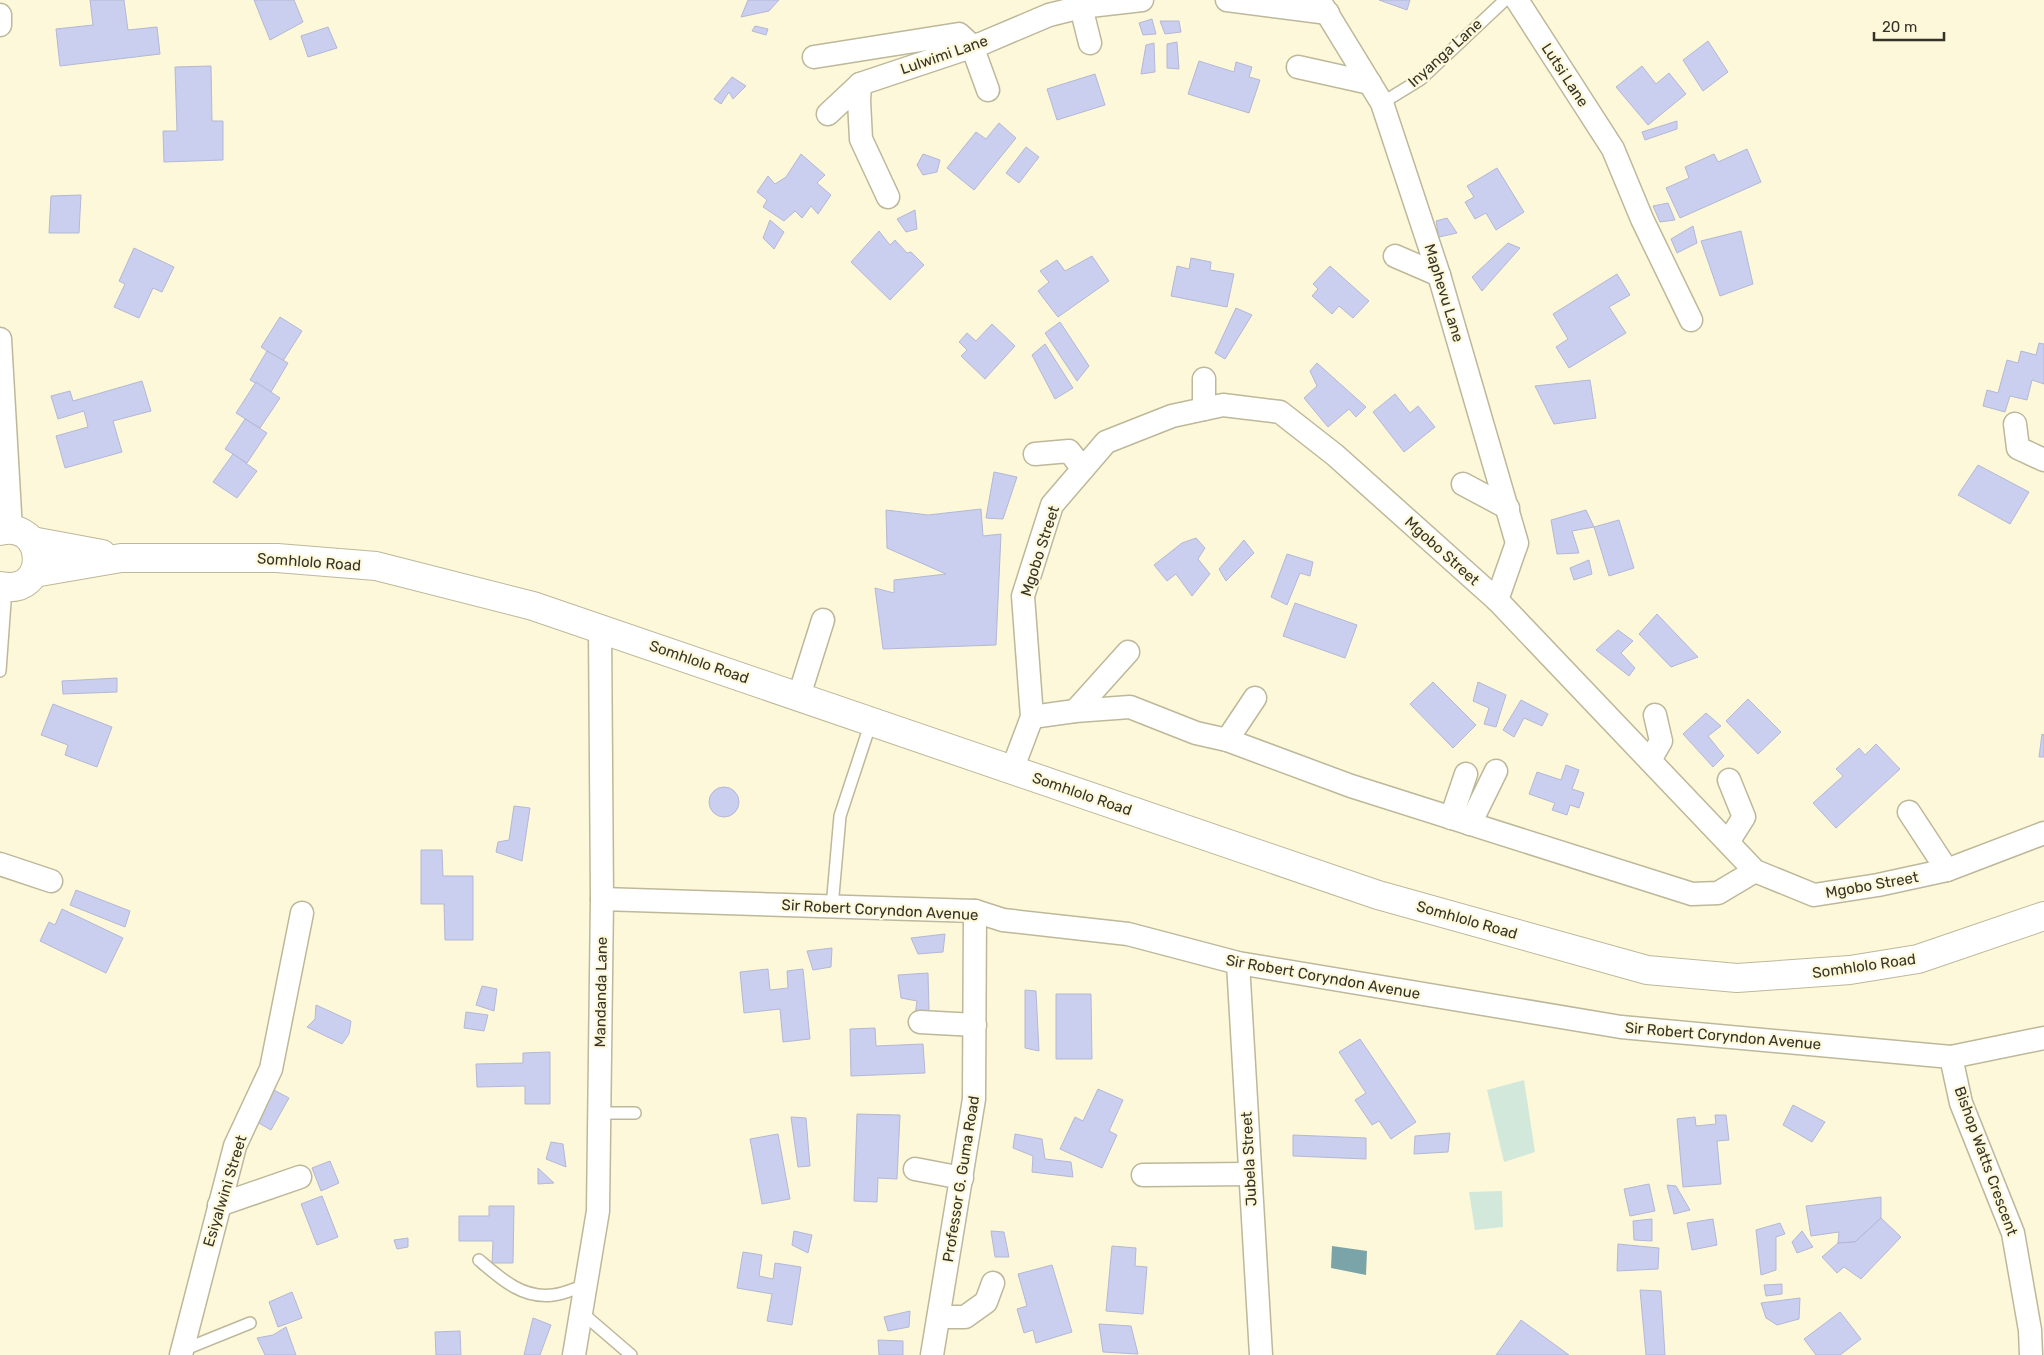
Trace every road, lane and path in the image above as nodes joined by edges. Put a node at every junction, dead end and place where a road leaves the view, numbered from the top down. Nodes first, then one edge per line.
1 (1142, 0) edge
2 (1227, 0) edge
3 (1505, 0) edge
4 (1517, 0) edge
5 (1081, 7) junction
6 (1324, 7) edge
7 (0, 15) edge
8 (0, 25) edge
9 (1090, 43) dead end
10 (972, 46) junction
11 (814, 57) dead end
12 (1298, 67) dead end
13 (1370, 83) junction
14 (860, 84) junction
15 (988, 90) dead end
16 (1382, 103) junction
17 (828, 114) dead end
18 (888, 197) dead end
19 (1395, 256) dead end
20 (1439, 276) junction
21 (1691, 320) dead end
22 (0, 339) edge
23 (1204, 379) dead end
24 (1204, 409) junction
25 (2015, 424) dead end
26 (1035, 454) dead end
27 (2044, 460) edge
28 (1083, 469) junction
29 (1463, 484) dead end
30 (1508, 508) junction
31 (14, 534) edge
32 (121, 558) junction
33 (34, 573) junction
34 (3, 587) edge
35 (1497, 600) junction
36 (823, 620) dead end
37 (600, 628) junction
38 (1128, 652) dead end
39 (0, 671) edge
40 (799, 696) junction
41 (1254, 698) dead end
42 (1075, 711) junction
43 (1655, 715) dead end
44 (1032, 718) junction
45 (871, 721) junction
46 (1227, 740) junction
47 (1650, 760) junction
48 (1012, 770) junction
49 (1496, 771) dead end
50 (1466, 774) dead end
51 (1730, 780) dead end
52 (1909, 812) dead end
53 (1460, 821) junction
54 (2044, 833) edge
55 (1728, 842) junction
56 (0, 864) edge
57 (1947, 870) junction
58 (1756, 871) junction
59 (51, 881) dead end
60 (602, 899) junction
61 (832, 907) junction
62 (975, 911) junction
63 (302, 913) dead end
64 (2044, 916) edge
65 (1238, 963) junction
66 (920, 1022) dead end
67 (974, 1025) junction
68 (2044, 1038) edge
69 (1951, 1057) junction
70 (599, 1113) junction
71 (635, 1113) dead end
72 (915, 1170) dead end
73 (1250, 1174) junction
74 (1143, 1175) dead end
75 (300, 1177) dead end
76 (962, 1178) junction
77 (219, 1206) junction
78 (478, 1260) dead end
79 (993, 1283) dead end
80 (586, 1285) junction
81 (581, 1312) junction
82 (939, 1317) junction
83 (250, 1324) dead end
84 (182, 1352) edge
85 (574, 1355) edge
86 (631, 1355) edge
87 (932, 1355) edge
88 (1261, 1355) edge
89 (2031, 1355) edge

1 - 5 street, Lulwimi Lane
2 - 6 street
3 - 16 lane, Inyanga Lane
4 - 21 street, Lutsi Lane
5 - 9 street
5 - 10 street, Lulwimi Lane
6 - 13 street, Maphevu Lane
7 - 8 street
10 - 11 street
10 - 14 street, Lulwimi Lane
10 - 15 street
12 - 13 street
13 - 16 street, Maphevu Lane
14 - 17 street
14 - 18 street
16 - 20 street, Maphevu Lane
19 - 20 street
20 - 30 street, Maphevu Lane
22 - 31 street
23 - 24 street
24 - 28 street, Mgobo Street
24 - 35 street, Mgobo Street
25 - 27 street
26 - 28 street
28 - 44 street, Mgobo Street
29 - 30 street
30 - 35 street, Maphevu Lane
31 - 32 main road, Somhlolo Road
31 - 33 main road
32 - 33 main road, Somhlolo Road
32 - 37 main road, Somhlolo Road
33 - 34 main road, Somhlolo Road
34 - 39 lane
35 - 47 street, Mgobo Street
36 - 40 street
37 - 40 main road, Somhlolo Road
37 - 60 street, Mandanda Lane
38 - 42 street
40 - 45 main road, Somhlolo Road
41 - 46 street
42 - 44 street
42 - 46 street
43 - 47 street
44 - 48 street, Mgobo Street
45 - 48 main road, Somhlolo Road
45 - 61 lane
46 - 53 street
47 - 55 street, Mgobo Street
48 - 64 main road, Somhlolo Road
49 - 53 street
50 - 53 street
51 - 55 street
52 - 57 street
53 - 58 street
54 - 57 street, Mgobo Street
55 - 58 street, Mgobo Street
56 - 59 street
57 - 58 street, Mgobo Street
60 - 61 street, Sir Robert Coryndon Avenue
60 - 70 street, Mandanda Lane
61 - 62 street, Sir Robert Coryndon Avenue
62 - 65 street, Sir Robert Coryndon Avenue
62 - 67 street, Professor G. Guma Road
63 - 77 street, Esiyalwini Street
65 - 69 street, Sir Robert Coryndon Avenue
65 - 73 street, Jubela Street
66 - 67 street
67 - 76 street, Professor G. Guma Road
68 - 69 street, Sir Robert Coryndon Avenue
69 - 89 street, Bishop Watts Crescent
70 - 71 lane
70 - 80 street, Mandanda Lane
72 - 76 street
73 - 74 street
73 - 88 street, Jubela Street
75 - 77 street
76 - 82 street, Professor G. Guma Road
77 - 84 street, Esiyalwini Street
78 - 80 lane
79 - 82 street
80 - 81 street, Mandanda Lane
81 - 85 street, Mandanda Lane
81 - 86 lane
82 - 87 street, Professor G. Guma Road
83 - 84 lane

